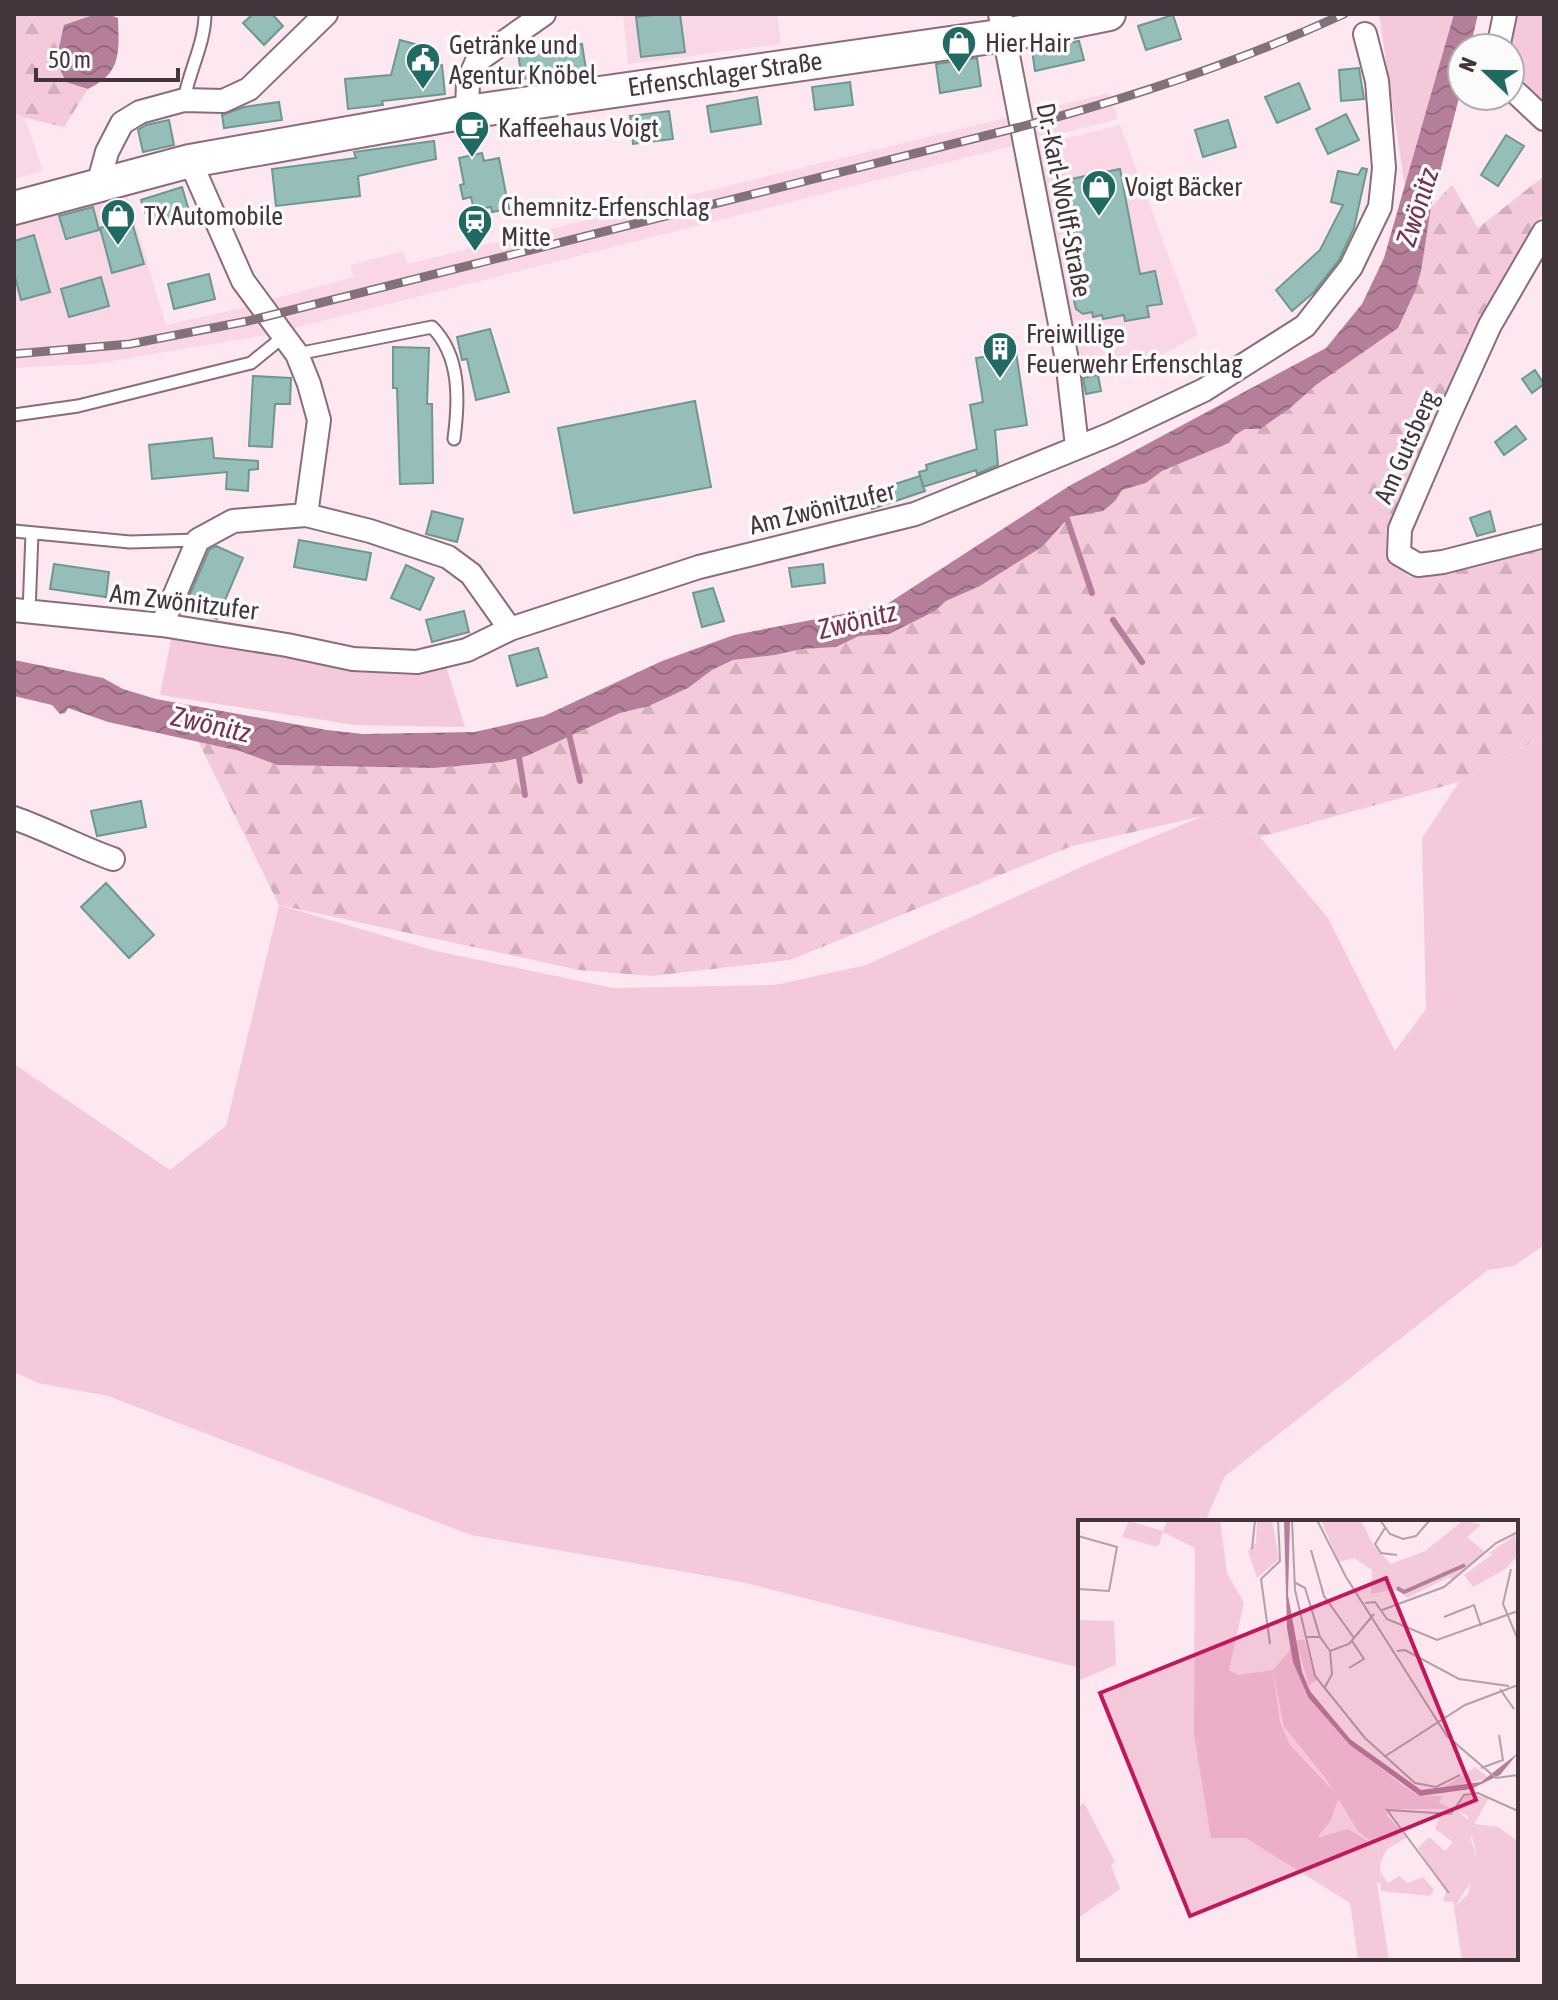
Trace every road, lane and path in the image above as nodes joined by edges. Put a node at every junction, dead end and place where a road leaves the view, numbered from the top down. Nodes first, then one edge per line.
1 (205, 14) edge
2 (326, 14) edge
3 (544, 14) edge
4 (1109, 14) edge
5 (1003, 25) edge
6 (1365, 34) dead end
7 (184, 100) junction
8 (1526, 102) edge
9 (467, 112) junction
10 (1544, 119) edge
11 (190, 161) junction
12 (98, 185) junction
13 (14, 208) edge
14 (1544, 232) edge
15 (290, 346) junction
16 (14, 415) edge
17 (454, 439) dead end
18 (1077, 446) junction
19 (306, 515) junction
20 (14, 531) edge
21 (32, 533) junction
22 (1544, 536) edge
23 (198, 540) junction
24 (21, 612) edge
25 (162, 625) junction
26 (510, 629) junction
27 (14, 818) edge
28 (113, 859) dead end

1 - 7 lane
2 - 7 street
3 - 9 street
4 - 5 main road, Erfenschlager Straße
5 - 9 main road, Erfenschlager Straße
5 - 18 street, Dr.-Karl-Wolff-Straße
6 - 18 street, Am Zwönitzufer
7 - 12 street
8 - 10 street
9 - 11 main road, Erfenschlager Straße
11 - 12 main road, Erfenschlager Straße
11 - 15 street
12 - 13 main road, Erfenschlager Straße
14 - 22 street, Am Gutsberg
15 - 16 lane
15 - 17 lane
15 - 19 street
18 - 26 street, Am Zwönitzufer
19 - 23 street
19 - 26 street
20 - 21 lane
21 - 23 lane
21 - 24 lane
23 - 25 street
24 - 25 street, Am Zwönitzufer
25 - 26 street, Am Zwönitzufer
27 - 28 street

